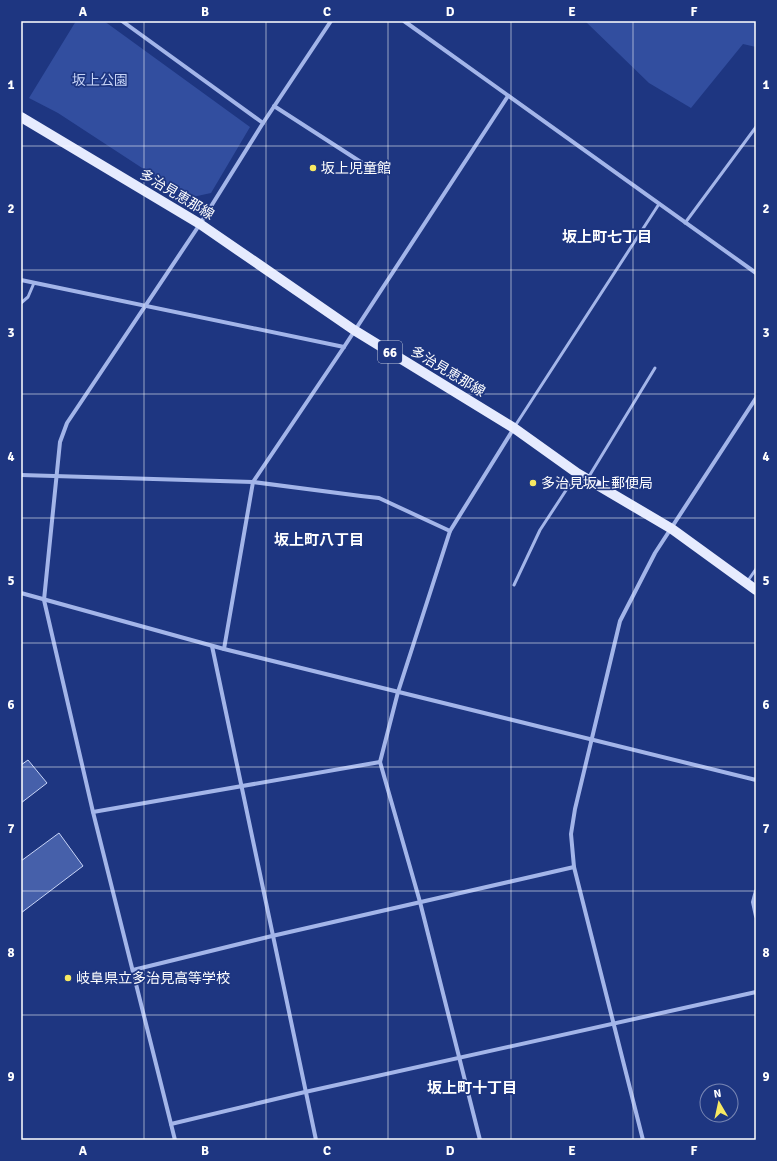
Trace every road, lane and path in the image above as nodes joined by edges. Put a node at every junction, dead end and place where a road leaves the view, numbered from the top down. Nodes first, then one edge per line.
1 (122, 21) edge
2 (332, 21) edge
3 (404, 21) edge
4 (508, 96) junction
5 (274, 106) junction
6 (21, 117) edge
7 (263, 123) junction
8 (756, 127) edge
9 (367, 166) dead end
10 (659, 204) junction
11 (685, 223) junction
12 (200, 224) junction
13 (756, 273) edge
14 (21, 280) edge
15 (34, 283) junction
16 (21, 302) edge
17 (146, 305) junction
18 (354, 330) junction
19 (344, 347) junction
20 (655, 368) dead end
21 (756, 398) edge
22 (514, 428) junction
23 (577, 473) junction
24 (21, 475) edge
25 (55, 476) junction
26 (588, 478) junction
27 (253, 482) junction
28 (672, 529) junction
29 (450, 531) junction
30 (756, 569) edge
31 (746, 584) junction
32 (514, 585) dead end
33 (756, 590) edge
34 (21, 593) edge
35 (44, 600) junction
36 (212, 646) junction
37 (224, 649) junction
38 (398, 692) junction
39 (591, 738) junction
40 (380, 762) junction
41 (756, 780) edge
42 (242, 786) junction
43 (93, 812) junction
44 (574, 867) junction
45 (756, 891) edge
46 (420, 902) junction
47 (756, 916) edge
48 (272, 936) junction
49 (133, 970) junction
50 (756, 992) edge
51 (614, 1024) junction
52 (459, 1058) junction
53 (305, 1092) junction
54 (171, 1124) junction
55 (175, 1140) edge
56 (316, 1140) edge
57 (480, 1140) edge
58 (643, 1140) edge

1 - 7 street
2 - 5 street
3 - 4 street
4 - 10 street
4 - 18 street
5 - 7 street
5 - 9 street
6 - 12 main road, 多治見恵那線 / 66
7 - 12 street
8 - 11 lane
10 - 11 street
10 - 22 lane
11 - 13 street
12 - 17 street
12 - 18 main road, 多治見恵那線 / 66
14 - 15 street
15 - 16 lane
15 - 17 street
17 - 19 street
17 - 25 street
18 - 19 street
18 - 22 main road, 多治見恵那線 / 66
19 - 27 street
20 - 26 lane
21 - 28 street
22 - 23 main road, 多治見恵那線 / 66
22 - 29 street
23 - 26 main road, 多治見恵那線 / 66
23 - 32 lane
24 - 25 street
25 - 27 street
25 - 35 street
26 - 28 main road, 多治見恵那線 / 66
27 - 29 street
27 - 37 street
28 - 31 main road, 多治見恵那線 / 66
28 - 39 street
29 - 38 street
30 - 31 lane
31 - 33 main road, 多治見恵那線 / 66
34 - 35 street
35 - 36 street
35 - 43 street
36 - 37 street
36 - 42 street
37 - 38 street
38 - 39 street
38 - 40 street
39 - 41 street
39 - 44 street
40 - 42 street
40 - 46 street
42 - 43 street
42 - 48 street
43 - 49 street
44 - 46 street
44 - 51 street
45 - 47 street
46 - 48 street
46 - 52 street
48 - 49 street
48 - 53 street
49 - 54 street
50 - 51 street
51 - 52 street
51 - 58 street
52 - 53 street
52 - 57 street
53 - 54 street
53 - 56 street
54 - 55 street

